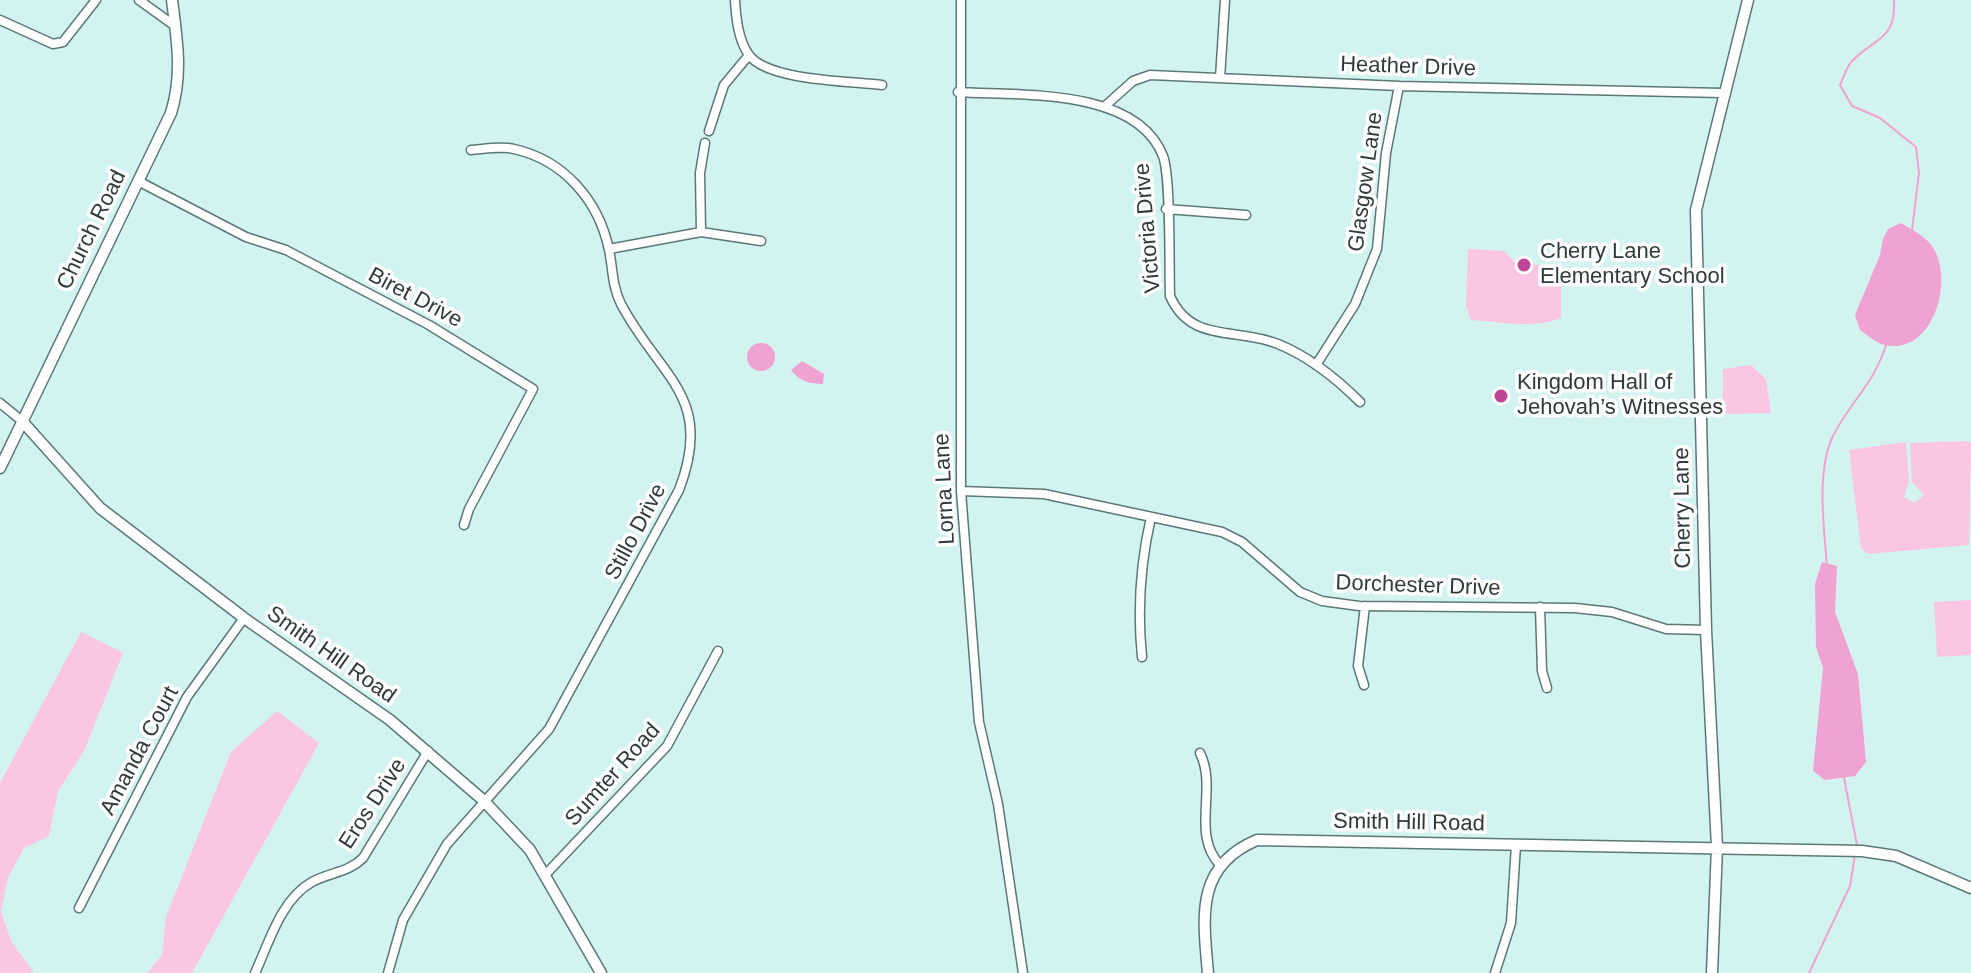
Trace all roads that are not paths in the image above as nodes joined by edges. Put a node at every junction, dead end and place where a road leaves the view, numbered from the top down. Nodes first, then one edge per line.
1 (96, 0) edge
2 (139, 0) edge
3 (172, 0) edge
4 (735, 0) edge
5 (961, 0) edge
6 (1225, 0) edge
7 (1748, 0) edge
8 (0, 20) edge
9 (175, 26) junction
10 (749, 55) junction
11 (1220, 78) junction
12 (882, 85) dead end
13 (1399, 86) junction
14 (958, 92) junction
15 (1723, 93) junction
16 (1104, 107) junction
17 (709, 131) dead end
18 (705, 143) dead end
19 (471, 150) dead end
20 (138, 181) junction
21 (1166, 209) junction
22 (1246, 215) dead end
23 (701, 232) junction
24 (761, 241) dead end
25 (609, 249) junction
26 (1316, 365) junction
27 (1360, 402) dead end
28 (0, 403) edge
29 (22, 421) junction
30 (0, 468) edge
31 (961, 491) junction
32 (1151, 517) junction
33 (464, 525) dead end
34 (1365, 606) junction
35 (1540, 607) junction
36 (244, 618) junction
37 (1706, 630) junction
38 (718, 651) dead end
39 (1142, 657) dead end
40 (1364, 685) dead end
41 (1547, 688) dead end
42 (428, 751) junction
43 (1200, 753) dead end
44 (483, 800) junction
45 (1516, 845) junction
46 (1717, 847) junction
47 (1221, 866) junction
48 (546, 874) junction
49 (1971, 888) edge
50 (79, 908) dead end
51 (255, 973) edge
52 (388, 973) edge
53 (601, 973) edge
54 (1023, 973) edge
55 (1208, 973) edge
56 (1495, 973) edge
57 (1712, 973) edge

1 - 8 street
2 - 9 street
3 - 9 street, Church Road
4 - 10 street
5 - 14 street, Lorna Lane
6 - 11 street
7 - 15 street, Cherry Lane
9 - 20 street, Church Road
10 - 12 street
10 - 17 street
11 - 13 street, Heather Drive
11 - 16 street, Heather Drive
13 - 15 street, Heather Drive
13 - 26 street, Glasgow Lane
14 - 16 street, Victoria Drive
14 - 31 street, Lorna Lane
15 - 37 street, Cherry Lane
16 - 21 street, Victoria Drive
18 - 23 street
19 - 25 street, Stillo Drive
20 - 29 street, Church Road
20 - 33 street, Biret Drive
21 - 22 street
21 - 26 street, Victoria Drive
23 - 24 street
23 - 25 street
25 - 44 street, Stillo Drive
26 - 27 street, Victoria Drive
28 - 29 street, Smith Hill Road
29 - 30 street, Church Road
29 - 36 street, Smith Hill Road
31 - 32 street, Dorchester Drive
31 - 54 street, Lorna Lane
32 - 34 street, Dorchester Drive
32 - 39 street
34 - 35 street, Dorchester Drive
34 - 40 street
35 - 37 street, Dorchester Drive
35 - 41 street
36 - 42 street, Smith Hill Road
36 - 50 street, Amanda Court
37 - 46 street, Cherry Lane
38 - 48 street, Sumter Road
42 - 44 street, Smith Hill Road
42 - 51 street, Eros Drive
43 - 47 street
44 - 48 street, Smith Hill Road
44 - 52 street, Stillo Drive
45 - 46 street, Smith Hill Road
45 - 47 street, Smith Hill Road
45 - 56 street
46 - 49 street, Smith Hill Road
46 - 57 street, Cherry Lane
47 - 55 street
48 - 53 street, Smith Hill Road

